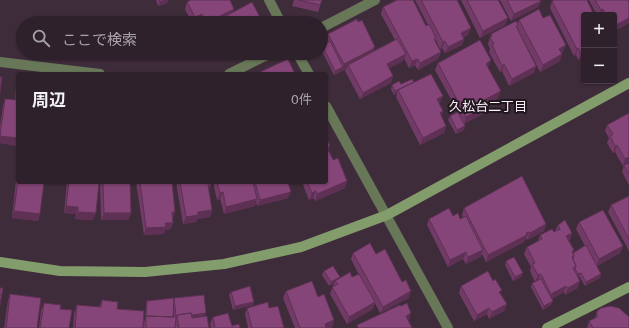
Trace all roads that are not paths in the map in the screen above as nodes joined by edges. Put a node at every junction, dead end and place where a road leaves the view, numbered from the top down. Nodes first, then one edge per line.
1 (269, 0) edge
2 (375, 0) edge
3 (277, 16) edge
4 (328, 24) edge
5 (257, 60) edge
6 (301, 60) edge
7 (0, 62) edge
8 (83, 72) edge
9 (233, 72) edge
10 (307, 72) edge
11 (629, 83) edge
12 (328, 110) edge
13 (387, 215) junction
14 (0, 262) edge
15 (629, 288) edge
16 (448, 328) edge
17 (547, 328) edge

1 - 3 street
2 - 4 street
5 - 9 street
6 - 10 street
7 - 8 street
11 - 13 street
12 - 13 street
13 - 14 street
13 - 16 street
15 - 17 street

